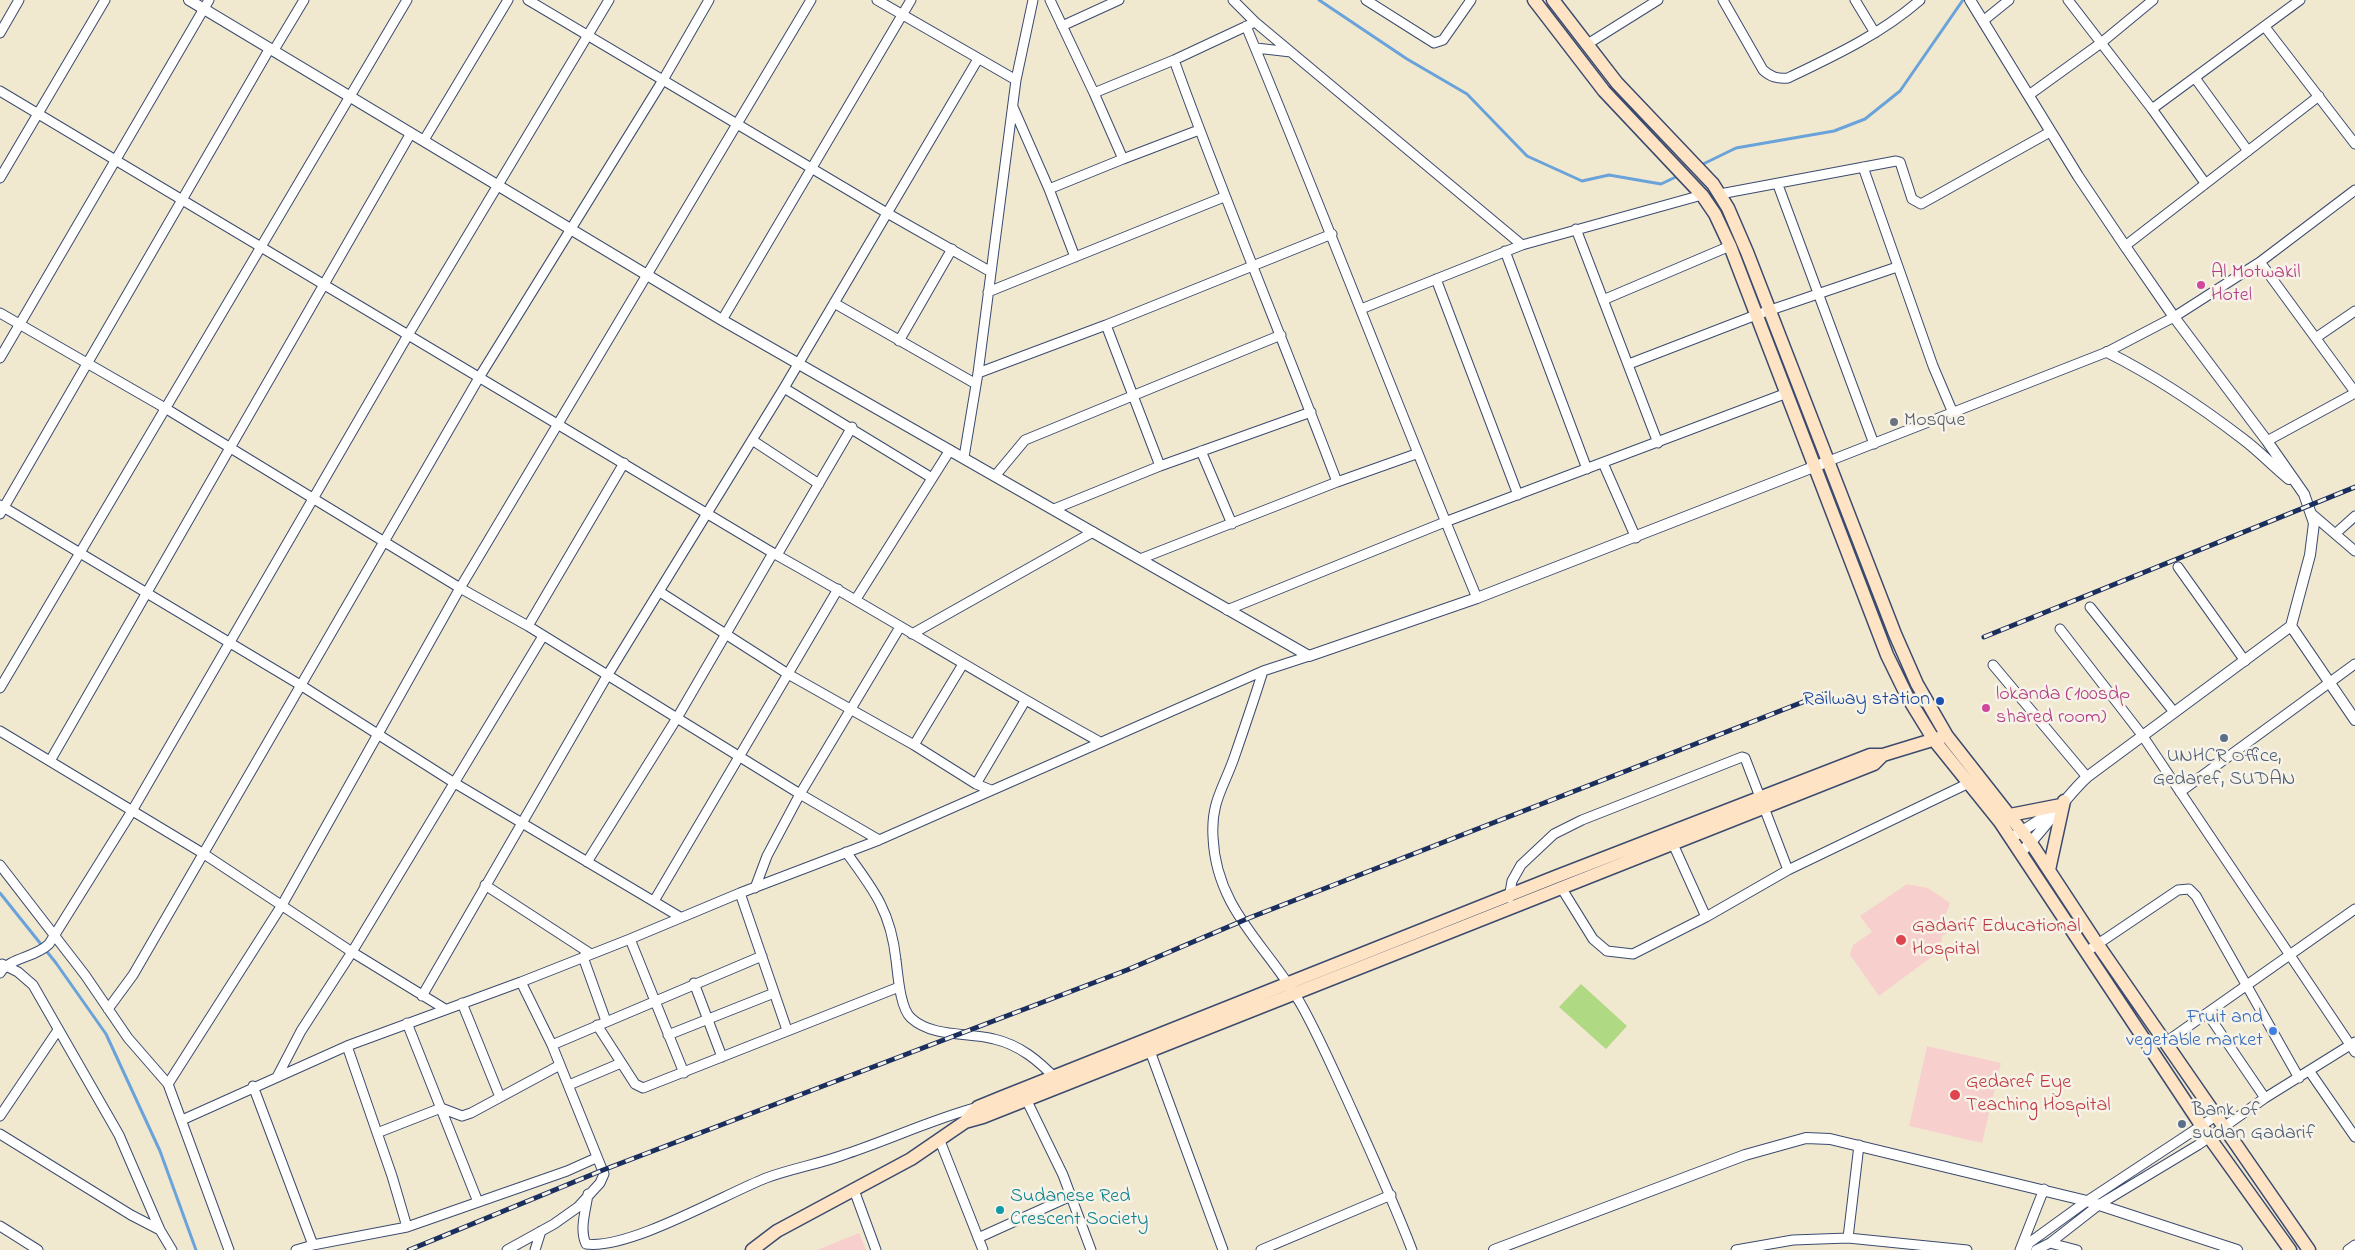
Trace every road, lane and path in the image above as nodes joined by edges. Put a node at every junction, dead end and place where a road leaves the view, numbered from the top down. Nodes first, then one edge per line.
1 (20, 0) edge
2 (105, 0) edge
3 (189, 0) edge
4 (304, 0) edge
5 (407, 0) edge
6 (508, 0) edge
7 (528, 0) edge
8 (610, 0) edge
9 (710, 0) edge
10 (810, 0) edge
11 (877, 0) edge
12 (911, 0) edge
13 (1033, 0) edge
14 (1050, 0) edge
15 (1119, 0) edge
16 (1233, 0) edge
17 (1366, 0) edge
18 (1471, 0) edge
19 (1534, 0) edge
20 (1553, 0) edge
21 (1658, 0) edge
22 (1724, 0) edge
23 (1855, 0) edge
24 (1920, 0) edge
25 (1970, 0) edge
26 (2008, 0) edge
27 (2068, 0) edge
28 (2153, 0) edge
29 (2300, 0) edge
30 (206, 4) edge
31 (902, 14) junction
32 (1981, 17) junction
33 (1255, 22) junction
34 (1062, 26) junction
35 (1246, 26) junction
36 (2265, 27) junction
37 (0, 33) edge
38 (1875, 33) junction
39 (589, 36) junction
40 (2101, 43) junction
41 (1586, 45) junction
42 (1256, 48) junction
43 (272, 49) junction
44 (1292, 52) junction
45 (978, 59) junction
46 (1174, 60) junction
47 (2194, 78) junction
48 (663, 80) junction
49 (1016, 80) junction
50 (0, 91) edge
51 (1094, 93) junction
52 (2029, 95) junction
53 (350, 96) junction
54 (2319, 96) junction
55 (1012, 105) junction
56 (2152, 109) junction
57 (38, 115) junction
58 (736, 124) junction
59 (1200, 130) junction
60 (2050, 132) junction
61 (411, 133) junction
62 (424, 140) junction
63 (2355, 144) edge
64 (2248, 151) junction
65 (1123, 159) junction
66 (114, 160) junction
67 (813, 167) junction
68 (1863, 167) junction
69 (0, 178) edge
70 (2205, 183) junction
71 (1778, 185) junction
72 (499, 186) junction
73 (1049, 189) junction
74 (2355, 190) edge
75 (1720, 194) junction
76 (1702, 196) junction
77 (1224, 197) junction
78 (182, 198) junction
79 (888, 213) junction
80 (570, 228) junction
81 (1576, 229) junction
82 (1332, 234) junction
83 (261, 245) junction
84 (1522, 245) junction
85 (1730, 246) junction
86 (2125, 246) junction
87 (952, 249) junction
88 (1505, 251) junction
89 (1074, 257) junction
90 (2260, 262) junction
91 (1254, 267) junction
92 (1897, 267) junction
93 (991, 272) junction
94 (648, 274) junction
95 (1436, 279) junction
96 (325, 284) junction
97 (988, 292) junction
98 (1819, 292) junction
99 (1603, 300) junction
100 (834, 303) junction
101 (1361, 310) junction
102 (1770, 310) junction
103 (2355, 311) edge
104 (0, 313) edge
105 (1756, 315) junction
106 (2174, 317) junction
107 (722, 320) junction
108 (19, 325) junction
109 (1106, 325) junction
110 (408, 335) junction
111 (1282, 335) junction
112 (2317, 337) junction
113 (899, 341) junction
114 (2107, 352) junction
115 (0, 358) edge
116 (86, 363) junction
117 (798, 364) junction
118 (1629, 364) junction
119 (978, 372) junction
120 (480, 376) junction
121 (976, 384) junction
122 (784, 388) junction
123 (1787, 393) junction
124 (2355, 393) edge
125 (1134, 396) junction
126 (165, 408) junction
127 (1310, 412) junction
128 (1953, 413) junction
129 (558, 422) junction
130 (852, 427) junction
131 (752, 440) junction
132 (2267, 441) junction
133 (1658, 443) junction
134 (1874, 444) junction
135 (230, 447) junction
136 (950, 450) junction
137 (1201, 451) junction
138 (1416, 454) junction
139 (964, 457) junction
140 (1830, 461) junction
141 (1603, 463) junction
142 (624, 464) junction
143 (1160, 466) junction
144 (1816, 467) junction
145 (1587, 468) junction
146 (995, 476) junction
147 (932, 478) junction
148 (1337, 482) junction
149 (819, 484) junction
150 (2296, 484) junction
151 (1518, 495) junction
152 (315, 498) junction
153 (1, 509) edge
154 (1054, 509) junction
155 (707, 513) junction
156 (2313, 515) junction
157 (2355, 516) edge
158 (1445, 522) junction
159 (1232, 524) junction
160 (1093, 532) junction
161 (2335, 534) junction
162 (1636, 538) junction
163 (384, 540) junction
164 (2355, 551) edge
165 (80, 552) junction
166 (775, 554) junction
167 (1140, 559) junction
168 (2178, 567) dead end
169 (460, 588) junction
170 (838, 589) junction
171 (660, 592) junction
172 (147, 593) junction
173 (1477, 598) junction
174 (856, 599) junction
175 (2090, 607) dead end
176 (1227, 610) junction
177 (528, 626) junction
178 (2291, 626) junction
179 (900, 627) junction
180 (2060, 628) dead end
181 (727, 634) junction
182 (912, 634) junction
183 (1895, 634) junction
184 (543, 636) junction
185 (1881, 639) junction
186 (230, 644) junction
187 (1309, 656) junction
188 (2245, 661) junction
189 (963, 664) junction
190 (2355, 664) edge
191 (1993, 665) dead end
192 (1262, 671) junction
193 (788, 674) junction
194 (607, 676) junction
195 (2329, 682) junction
196 (302, 686) junction
197 (0, 688) edge
198 (1025, 701) junction
199 (850, 709) junction
200 (2174, 712) junction
201 (677, 718) junction
202 (2355, 720) edge
203 (0, 731) edge
204 (378, 735) junction
205 (2142, 735) junction
206 (1946, 736) junction
207 (1934, 740) junction
208 (1100, 742) junction
209 (914, 745) junction
210 (739, 755) junction
211 (50, 761) junction
212 (2087, 777) junction
213 (454, 782) junction
214 (1969, 783) junction
215 (976, 784) junction
216 (991, 790) junction
217 (2180, 792) junction
218 (800, 794) junction
219 (1761, 803) junction
220 (2061, 805) junction
221 (132, 810) junction
222 (2010, 815) junction
223 (522, 823) junction
224 (2022, 830) junction
225 (2011, 838) junction
226 (879, 840) junction
227 (2031, 843) junction
228 (1673, 844) junction
229 (846, 852) junction
230 (2021, 852) junction
231 (204, 854) junction
232 (587, 862) junction
233 (0, 865) edge
234 (1788, 870) junction
235 (2049, 870) junction
236 (485, 885) junction
237 (755, 888) junction
238 (1562, 889) junction
239 (740, 893) junction
240 (1508, 895) junction
241 (654, 901) junction
242 (282, 905) junction
243 (1510, 909) junction
244 (2355, 909) edge
245 (680, 917) junction
246 (1706, 917) junction
247 (53, 937) junction
248 (630, 939) junction
249 (2098, 945) junction
250 (352, 952) junction
251 (2086, 952) junction
252 (587, 956) junction
253 (762, 956) junction
254 (2289, 956) junction
255 (1, 967) edge
256 (521, 982) junction
257 (694, 983) junction
258 (1286, 983) junction
259 (2248, 986) junction
260 (899, 987) junction
261 (774, 993) junction
262 (1295, 995) junction
263 (422, 996) junction
264 (655, 1000) junction
265 (462, 1003) junction
266 (108, 1009) junction
267 (445, 1009) junction
268 (2208, 1013) junction
269 (709, 1019) junction
270 (407, 1023) junction
271 (602, 1023) junction
272 (58, 1030) junction
273 (787, 1030) junction
274 (668, 1035) junction
275 (2166, 1042) junction
276 (552, 1044) junction
277 (347, 1046) junction
278 (2353, 1047) edge
279 (1150, 1051) junction
280 (722, 1057) junction
281 (621, 1063) junction
282 (560, 1065) junction
283 (2310, 1072) junction
284 (684, 1073) junction
285 (277, 1078) junction
286 (2299, 1078) junction
287 (1058, 1080) junction
288 (168, 1084) junction
289 (568, 1085) junction
290 (253, 1086) junction
291 (1023, 1094) junction
292 (500, 1098) junction
293 (2264, 1098) junction
294 (978, 1107) junction
295 (441, 1108) junction
296 (0, 1116) edge
297 (2216, 1116) junction
298 (182, 1120) junction
299 (965, 1122) junction
300 (2201, 1125) junction
301 (2224, 1127) junction
302 (376, 1133) junction
303 (0, 1134) edge
304 (2209, 1137) junction
305 (2355, 1137) edge
306 (940, 1141) junction
307 (1859, 1145) junction
308 (596, 1158) junction
309 (2044, 1189) junction
310 (854, 1190) junction
311 (588, 1194) junction
312 (1391, 1195) junction
313 (1071, 1196) junction
314 (2087, 1201) junction
315 (478, 1202) junction
316 (2100, 1204) junction
317 (0, 1226) edge
318 (407, 1227) junction
319 (160, 1230) junction
320 (541, 1231) junction
321 (978, 1238) junction
322 (1848, 1238) junction
323 (2050, 1242) junction
324 (312, 1245) junction
325 (2355, 1245) edge
326 (38, 1250) edge
327 (172, 1250) edge
328 (230, 1250) edge
329 (296, 1250) edge
330 (507, 1250) edge
331 (536, 1250) edge
332 (752, 1250) edge
333 (876, 1250) edge
334 (983, 1250) edge
335 (1091, 1250) edge
336 (1223, 1250) edge
337 (1261, 1250) edge
338 (1412, 1250) edge
339 (1494, 1250) edge
340 (1736, 1250) edge
341 (1966, 1250) edge
342 (2020, 1250) edge
343 (2026, 1250) edge
344 (2036, 1250) edge
345 (2077, 1250) edge
346 (2237, 1250) edge
347 (2290, 1250) edge
348 (2309, 1250) edge
349 (2348, 1250) edge

1 - 37 street
2 - 57 street
3 - 30 street
4 - 43 street
5 - 53 street
6 - 62 street
7 - 39 street
8 - 39 street
9 - 48 street
10 - 58 street
11 - 31 street
12 - 31 street
13 - 49 street
14 - 34 street
15 - 34 street
16 - 33 street
17 - 18 street
19 - 76 main road
20 - 41 main road
21 - 41 street
22 - 38 street
23 - 38 street
24 - 38 street
25 - 32 street
26 - 32 street
27 - 40 street
28 - 40 street
29 - 36 street
30 - 43 street
30 - 66 street
31 - 45 street
31 - 67 street
32 - 52 street
33 - 35 street
33 - 44 street
34 - 51 street
35 - 42 street
35 - 46 street
36 - 47 street
36 - 54 street
39 - 48 street
39 - 72 street
40 - 52 street
40 - 56 street
41 - 75 main road
42 - 44 street
42 - 82 street
43 - 53 street
43 - 78 street
44 - 84 street
45 - 49 street
45 - 79 street
46 - 51 street
46 - 59 street
47 - 56 street
47 - 64 street
48 - 58 street
48 - 80 street
49 - 55 street
50 - 57 street
51 - 65 street
52 - 60 street
53 - 61 street
53 - 83 street
54 - 63 street
54 - 64 street
55 - 73 street
55 - 93 street
56 - 70 street
57 - 66 street
57 - 69 street
58 - 67 street
58 - 94 street
59 - 65 street
59 - 77 street
60 - 68 street
60 - 86 street
61 - 62 street
61 - 96 street
62 - 72 street
64 - 70 street
65 - 73 street
66 - 78 street
66 - 108 street
67 - 79 street
67 - 107 street
68 - 71 street
68 - 92 street
70 - 86 street
71 - 75 street
71 - 98 street
72 - 80 street
72 - 110 street
73 - 89 street
74 - 90 street
75 - 102 main road
76 - 81 street
76 - 85 main road
77 - 89 street
77 - 91 street
78 - 83 street
78 - 116 street
79 - 87 street
79 - 100 street
80 - 94 street
80 - 120 street
81 - 84 street
81 - 99 street
82 - 91 street
82 - 101 street
83 - 96 street
83 - 126 street
84 - 88 street
85 - 99 street
85 - 105 main road
86 - 106 street
87 - 93 street
87 - 113 street
88 - 95 street
88 - 145 street
89 - 97 street
90 - 106 street
90 - 112 street
91 - 109 street
91 - 111 street
92 - 98 street
92 - 128 street
93 - 97 street
94 - 107 street
94 - 129 street
95 - 101 street
95 - 151 street
96 - 110 street
96 - 135 street
97 - 119 street
98 - 102 street
98 - 134 street
99 - 118 street
100 - 113 street
100 - 117 street
101 - 138 street
102 - 105 street
102 - 140 main road
103 - 112 street
104 - 108 street
105 - 118 street
105 - 123 main road
106 - 114 street
106 - 132 street
107 - 117 street
108 - 115 street
108 - 116 street
109 - 119 street
109 - 125 street
110 - 120 street
110 - 152 street
111 - 125 street
111 - 127 street
112 - 124 street
113 - 121 street
114 - 128 street
114 - 150 street
116 - 126 street
116 - 153 street
117 - 122 street
117 - 136 street
118 - 133 street
119 - 121 street
120 - 129 street
120 - 163 street
121 - 139 street
122 - 130 street
122 - 131 street
123 - 133 street
123 - 144 main road
124 - 132 street
125 - 143 street
125 - 146 street
126 - 135 street
126 - 165 street
127 - 137 street
127 - 148 street
128 - 134 street
129 - 142 street
129 - 169 street
130 - 147 street
130 - 149 street
131 - 149 street
131 - 155 street
132 - 150 street
133 - 141 street
134 - 140 street
135 - 152 street
135 - 172 street
136 - 139 street
136 - 147 street
137 - 143 street
137 - 159 street
138 - 148 street
138 - 158 street
139 - 146 street
140 - 144 street
140 - 183 main road
141 - 145 street
141 - 162 street
142 - 155 street
142 - 177 street
143 - 154 street
144 - 162 street
144 - 185 main road
145 - 151 street
146 - 154 street
147 - 174 street
148 - 159 street
149 - 166 street
150 - 156 street
151 - 158 street
152 - 163 street
152 - 186 street
153 - 165 street
154 - 160 street
155 - 166 street
155 - 171 street
156 - 161 street
156 - 178 street
157 - 161 street
158 - 173 street
158 - 176 street
159 - 167 street
160 - 167 street
160 - 182 street
161 - 164 street
162 - 173 street
163 - 169 street
163 - 196 street
165 - 172 street
165 - 197 street
166 - 170 street
166 - 181 street
167 - 176 street
168 - 188 street
169 - 177 street
169 - 204 street
170 - 174 street
170 - 193 street
171 - 181 street
171 - 194 street
172 - 186 street
172 - 211 street
173 - 187 street
174 - 179 street
175 - 200 street
176 - 187 street
177 - 184 street
178 - 188 street
178 - 195 street
179 - 182 street
179 - 199 street
180 - 205 street
181 - 193 street
181 - 201 street
182 - 189 street
183 - 185 main road
183 - 206 main road
184 - 194 street
184 - 213 street
185 - 207 main road
186 - 196 street
186 - 221 street
187 - 192 street
188 - 200 street
189 - 198 street
189 - 209 street
190 - 195 street
191 - 212 street
192 - 208 street
192 - 258 street
193 - 199 street
193 - 210 street
194 - 201 street
194 - 223 street
195 - 202 street
195 - 217 street
196 - 204 street
196 - 231 street
198 - 208 street
198 - 215 street
199 - 209 street
199 - 218 street
200 - 205 street
201 - 210 street
201 - 232 street
203 - 211 street
204 - 213 street
204 - 242 street
205 - 212 street
205 - 217 street
206 - 207 main road
206 - 222 main road
207 - 214 main road
207 - 219 main road
208 - 216 street
209 - 215 street
210 - 218 street
210 - 241 street
211 - 221 street
212 - 220 street
213 - 223 street
213 - 250 street
214 - 225 main road
214 - 234 street
215 - 216 street
216 - 226 street
217 - 254 street
218 - 226 street
218 - 237 street
219 - 228 main road
219 - 234 street
219 - 240 main road
219 - 240 street
220 - 222 main road
220 - 224 street
220 - 227 street
220 - 235 main road
221 - 231 street
221 - 247 street
222 - 224 main road
223 - 232 street
223 - 236 street
224 - 225 street
224 - 227 main road
225 - 230 main road
226 - 229 street
227 - 230 street
227 - 235 main road
228 - 238 main road
228 - 246 street
229 - 237 street
229 - 260 street
230 - 251 main road
231 - 242 street
231 - 266 street
232 - 241 street
233 - 247 street
234 - 246 street
235 - 249 main road
236 - 252 street
236 - 263 street
237 - 239 street
238 - 243 main road
238 - 246 street
239 - 245 street
239 - 253 street
240 - 243 street
240 - 258 main road
241 - 245 street
242 - 250 street
242 - 288 street
243 - 262 main road
244 - 254 street
245 - 248 street
247 - 255 street
247 - 266 street
248 - 252 street
248 - 264 street
249 - 251 street
249 - 259 street
249 - 275 main road
250 - 263 street
250 - 285 street
251 - 300 main road
252 - 256 street
252 - 271 street
253 - 257 street
253 - 261 street
254 - 259 street
254 - 278 street
255 - 272 street
256 - 265 street
256 - 276 street
257 - 264 street
257 - 269 street
258 - 262 street
258 - 287 main road
259 - 268 street
259 - 286 street
260 - 273 street
260 - 287 street
261 - 269 street
261 - 273 street
262 - 279 main road
262 - 312 street
263 - 267 street
264 - 271 street
264 - 274 street
265 - 267 street
265 - 292 street
266 - 288 street
267 - 270 street
268 - 275 street
268 - 293 street
269 - 274 street
269 - 280 street
270 - 277 street
270 - 295 street
271 - 276 street
271 - 281 street
272 - 296 street
272 - 319 street
273 - 280 street
274 - 284 street
275 - 297 main road
276 - 282 street
277 - 285 street
277 - 302 street
278 - 283 street
279 - 287 main road
279 - 336 street
280 - 284 street
281 - 284 street
281 - 289 street
282 - 289 street
282 - 292 street
283 - 286 street
283 - 305 street
285 - 290 street
286 - 293 street
287 - 291 main road
288 - 298 street
289 - 308 street
290 - 298 street
290 - 324 street
291 - 294 main road
291 - 299 main road
291 - 313 street
292 - 295 street
293 - 301 street
294 - 299 main road
294 - 311 street
295 - 302 street
295 - 315 street
297 - 300 street
297 - 301 main road
298 - 328 street
299 - 306 main road
300 - 304 main road
300 - 314 street
301 - 304 street
301 - 348 main road
302 - 318 street
303 - 319 street
304 - 316 street
304 - 347 main road
306 - 310 main road
306 - 321 street
307 - 309 street
307 - 322 street
307 - 339 street
308 - 311 street
308 - 315 street
309 - 314 street
309 - 342 street
310 - 332 main road
310 - 333 street
311 - 320 street
312 - 337 street
312 - 338 street
313 - 321 street
313 - 335 street
314 - 316 street
314 - 343 street
315 - 318 street
316 - 323 street
316 - 346 street
317 - 326 street
318 - 324 street
319 - 327 street
320 - 330 street
320 - 331 street
321 - 334 street
322 - 340 street
322 - 341 street
323 - 344 street
323 - 345 street
324 - 329 street
325 - 349 street

